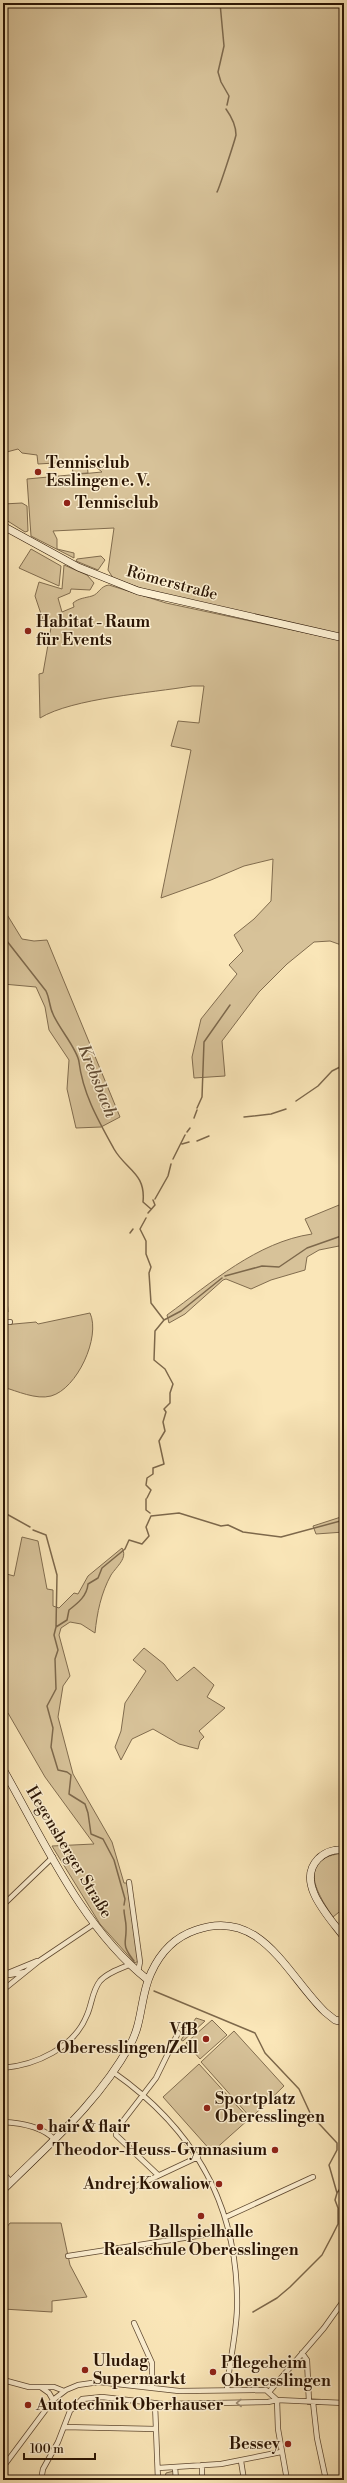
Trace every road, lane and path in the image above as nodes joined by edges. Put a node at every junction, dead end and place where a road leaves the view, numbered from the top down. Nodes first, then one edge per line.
1 (3, 526) edge
2 (344, 638) edge
3 (3, 1322) edge
4 (10, 1322) dead end
5 (3, 1769) edge
6 (6, 1781) edge
7 (344, 1850) edge
8 (53, 1858) junction
9 (128, 1882) dead end
10 (3, 1905) edge
11 (94, 1924) junction
12 (344, 1937) edge
13 (39, 1961) junction
14 (129, 1965) junction
15 (26, 1972) junction
16 (138, 1972) junction
17 (3, 1975) edge
18 (148, 1980) junction
19 (3, 1990) edge
20 (344, 2022) edge
21 (178, 2033) dead end
22 (3, 2068) edge
23 (113, 2072) junction
24 (142, 2096) junction
25 (3, 2122) edge
26 (55, 2140) junction
27 (198, 2156) junction
28 (3, 2173) edge
29 (158, 2175) junction
30 (313, 2177) dead end
31 (11, 2182) junction
32 (132, 2188) dead end
33 (3, 2190) edge
34 (226, 2217) junction
35 (229, 2231) junction
36 (68, 2256) dead end
37 (344, 2300) edge
38 (342, 2307) edge
39 (134, 2322) dead end
40 (302, 2353) junction
41 (3, 2380) edge
42 (42, 2388) junction
43 (152, 2388) junction
44 (227, 2390) junction
45 (64, 2391) junction
46 (269, 2392) junction
47 (53, 2400) junction
48 (277, 2400) junction
49 (311, 2402) junction
50 (344, 2403) edge
51 (155, 2404) junction
52 (64, 2427) junction
53 (156, 2429) junction
54 (281, 2452) junction
55 (241, 2461) junction
56 (202, 2465) junction
57 (3, 2467) edge
58 (175, 2467) junction
59 (158, 2468) junction
60 (41, 2480) edge
61 (158, 2480) edge
62 (176, 2480) edge
63 (202, 2480) edge
64 (244, 2480) edge
65 (287, 2480) edge
66 (326, 2480) edge

1 - 2 main road, Römerstraße
3 - 4 street
5 - 6 main road, Hegensberger Straße
6 - 8 main road, Hegensberger Straße
7 - 12 main road
8 - 10 street
8 - 11 main road, Hegensberger Straße
9 - 16 street
11 - 13 street
11 - 14 main road, Hegensberger Straße
13 - 15 street
13 - 17 street
14 - 16 main road, Hegensberger Straße
14 - 22 street
15 - 17 street
15 - 19 street
16 - 18 main road, Hegensberger Straße
18 - 20 main road
18 - 23 main road
21 - 24 street
23 - 24 street
23 - 26 main road
24 - 27 street
24 - 29 street
25 - 26 street
26 - 31 main road
27 - 29 street
27 - 34 street
28 - 31 street
29 - 32 street
30 - 34 street
31 - 33 main road
34 - 35 street
35 - 36 street
35 - 44 street
37 - 38 street
38 - 40 street
39 - 43 street
40 - 46 street
40 - 49 street
41 - 42 street
42 - 45 street
42 - 47 street
43 - 44 street
43 - 45 street
44 - 46 street
45 - 47 street
46 - 48 street
47 - 57 street
48 - 49 street
48 -> 51 street
48 - 54 street
49 - 50 street
49 - 66 street
51 - 52 street
51 - 53 street
52 - 53 street
52 - 60 street
53 - 59 street
54 - 55 street
54 - 65 street
55 - 56 street
55 - 64 street
56 - 58 street
56 - 63 street
58 - 59 street
58 - 62 street
59 - 61 street

